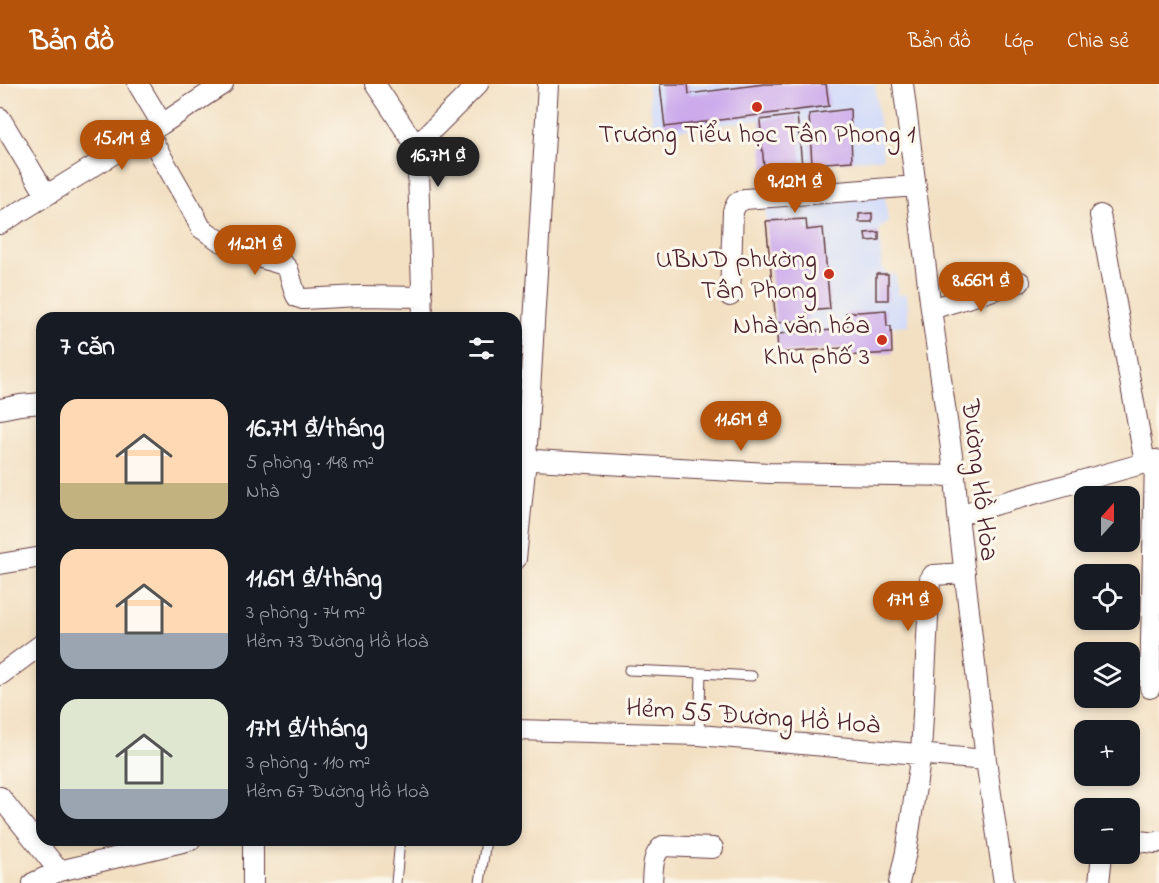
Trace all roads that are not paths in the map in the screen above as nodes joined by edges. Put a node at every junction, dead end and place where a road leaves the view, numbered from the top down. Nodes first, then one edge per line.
1 (138, 84) edge
2 (223, 84) edge
3 (375, 84) edge
4 (478, 84) edge
5 (548, 84) edge
6 (903, 84) edge
7 (0, 118) edge
8 (155, 128) junction
9 (416, 146) junction
10 (916, 186) junction
11 (46, 195) junction
12 (1100, 215) dead end
13 (0, 224) edge
14 (1020, 282) dead end
15 (730, 296) dead end
16 (423, 297) junction
17 (931, 309) junction
18 (423, 312) edge
19 (36, 404) edge
20 (0, 409) edge
21 (522, 446) edge
22 (522, 460) edge
23 (1153, 461) edge
24 (955, 476) junction
25 (958, 515) junction
26 (36, 557) edge
27 (0, 564) edge
28 (965, 573) junction
29 (36, 648) edge
30 (628, 670) dead end
31 (701, 674) junction
32 (0, 675) edge
33 (752, 676) dead end
34 (1150, 688) dead end
35 (522, 730) edge
36 (699, 735) junction
37 (921, 754) junction
38 (987, 760) junction
39 (0, 797) edge
40 (1140, 841) edge
41 (1159, 841) edge
42 (36, 842) edge
43 (39, 846) edge
44 (144, 846) edge
45 (253, 846) edge
46 (399, 846) edge
47 (485, 846) edge
48 (128, 848) edge
49 (713, 848) dead end
50 (1101, 864) edge
51 (59, 871) junction
52 (33, 883) edge
53 (253, 883) edge
54 (396, 883) edge
55 (480, 883) edge
56 (652, 883) edge
57 (899, 883) edge
58 (1004, 883) edge
59 (1099, 883) edge

1 - 8 street
2 - 8 street
3 - 9 street
4 - 9 street
5 - 21 street
6 - 10 street, Đường Hồ Hòa
7 - 11 street
8 - 11 street
8 - 16 street
9 - 16 street
10 - 15 street
10 - 17 street, Đường Hồ Hòa
11 - 13 street
12 - 23 street
14 - 17 street
16 - 18 street
17 - 24 street, Đường Hồ Hòa
19 - 20 street
22 - 24 street
23 - 25 street
23 - 34 street
24 - 25 street, Đường Hồ Hòa
25 - 28 street, Đường Hồ Hòa
26 - 27 street
28 - 37 street
28 - 38 street, Đường Hồ Hòa
29 - 32 street
30 - 31 lane
31 - 33 lane
31 - 36 lane
35 - 36 street, Hẻm 55 Đường Hồ Hoà
36 - 37 street, Hẻm 55 Đường Hồ Hoà
37 - 38 street, Hẻm 55 Đường Hồ Hoà
37 - 57 street
38 - 58 street, Đường Hồ Hòa
39 - 42 street
40 - 41 street
43 - 51 street
44 - 48 street
45 - 53 street
46 - 54 lane
47 - 55 lane
48 - 51 street
49 - 56 street
50 - 59 street
51 - 52 street

